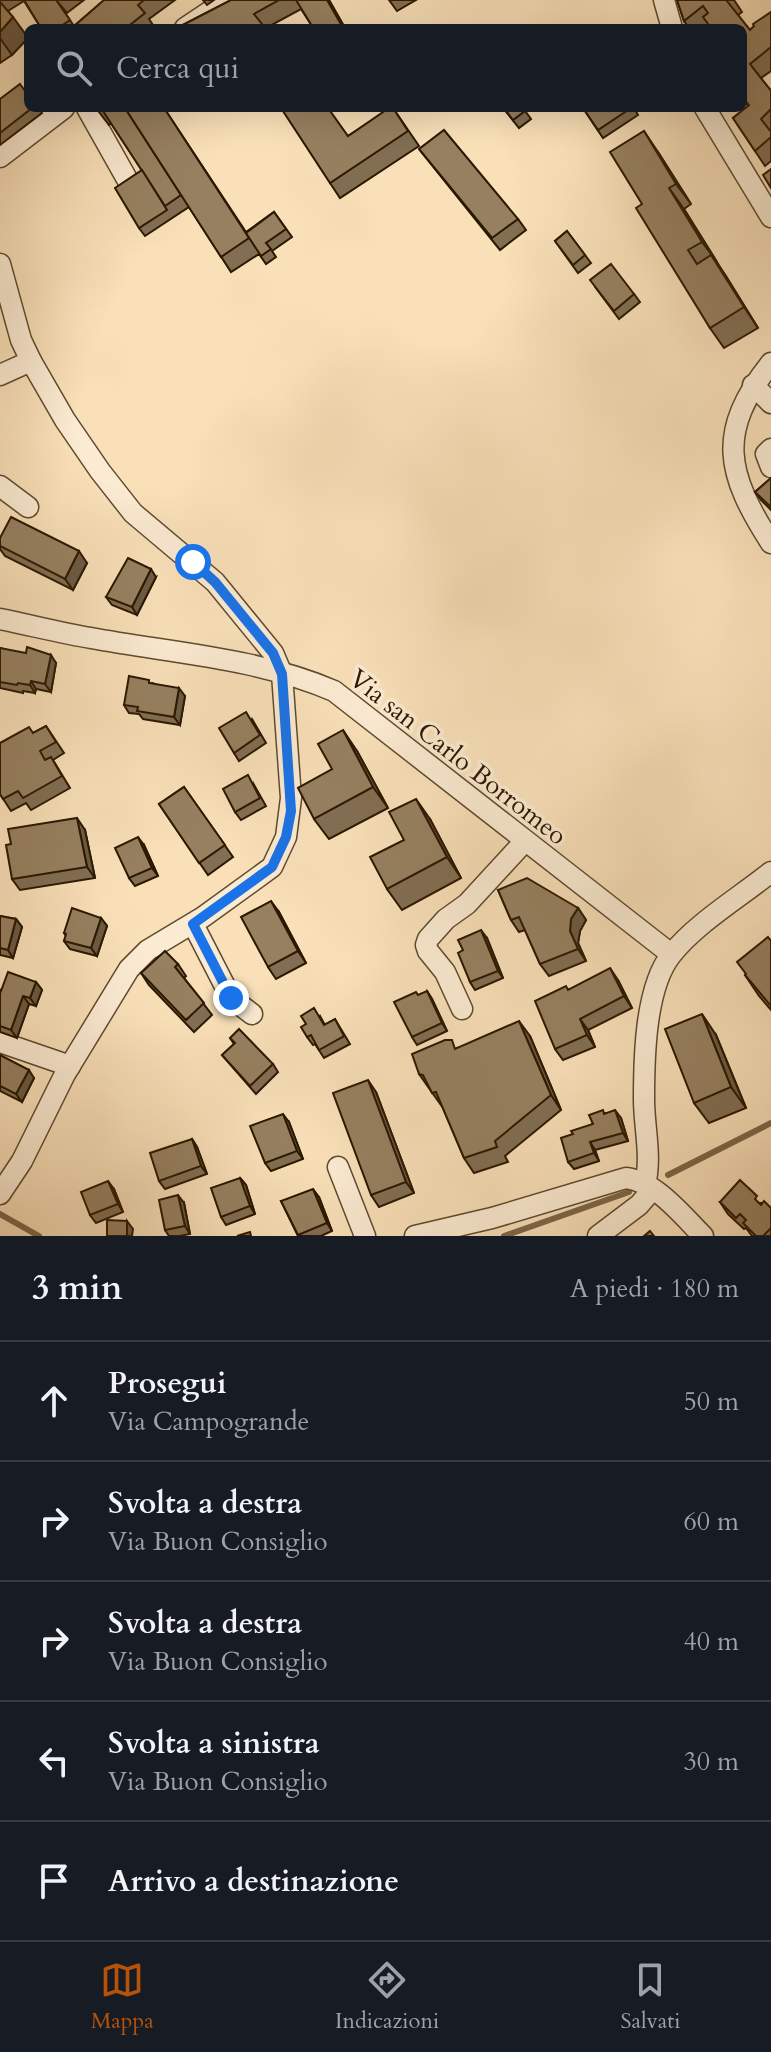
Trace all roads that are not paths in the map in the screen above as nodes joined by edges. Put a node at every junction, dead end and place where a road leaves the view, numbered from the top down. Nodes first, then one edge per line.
1 (227, 0) edge
2 (664, 0) edge
3 (191, 24) edge
4 (671, 24) edge
5 (59, 112) edge
6 (89, 112) edge
7 (707, 112) edge
8 (0, 157) edge
9 (771, 178) edge
10 (132, 188) edge
11 (754, 192) junction
12 (771, 217) edge
13 (0, 264) edge
14 (31, 361) junction
15 (771, 363) edge
16 (0, 375) edge
17 (753, 385) junction
18 (771, 403) edge
19 (771, 449) edge
20 (771, 467) edge
21 (0, 486) edge
22 (28, 507) dead end
23 (771, 543) edge
24 (0, 619) edge
25 (282, 674) junction
26 (525, 841) junction
27 (771, 872) edge
28 (193, 924) junction
29 (671, 954) junction
30 (462, 1009) dead end
31 (252, 1014) dead end
32 (0, 1042) edge
33 (70, 1066) junction
34 (338, 1167) dead end
35 (648, 1187) junction
36 (0, 1194) edge
37 (365, 1236) edge
38 (415, 1236) edge
39 (598, 1236) edge
40 (703, 1236) edge

1 - 3 street
2 - 4 street
5 - 8 street
6 - 10 street
7 - 11 street
9 - 11 street
11 - 12 street
13 - 14 street
14 - 16 street
14 - 25 street
15 - 17 street
17 - 18 street
17 - 23 street
19 - 20 street
21 - 22 street
24 - 25 street, Via san Carlo Borromeo
25 - 26 street, Via san Carlo Borromeo
25 - 28 street
26 - 29 street, Via san Carlo Borromeo
26 - 30 street
27 - 29 street
28 - 31 street
28 - 33 street
29 - 35 street
32 - 33 street
33 - 36 street
34 - 37 street
35 - 38 street
35 - 39 street
35 - 40 street

